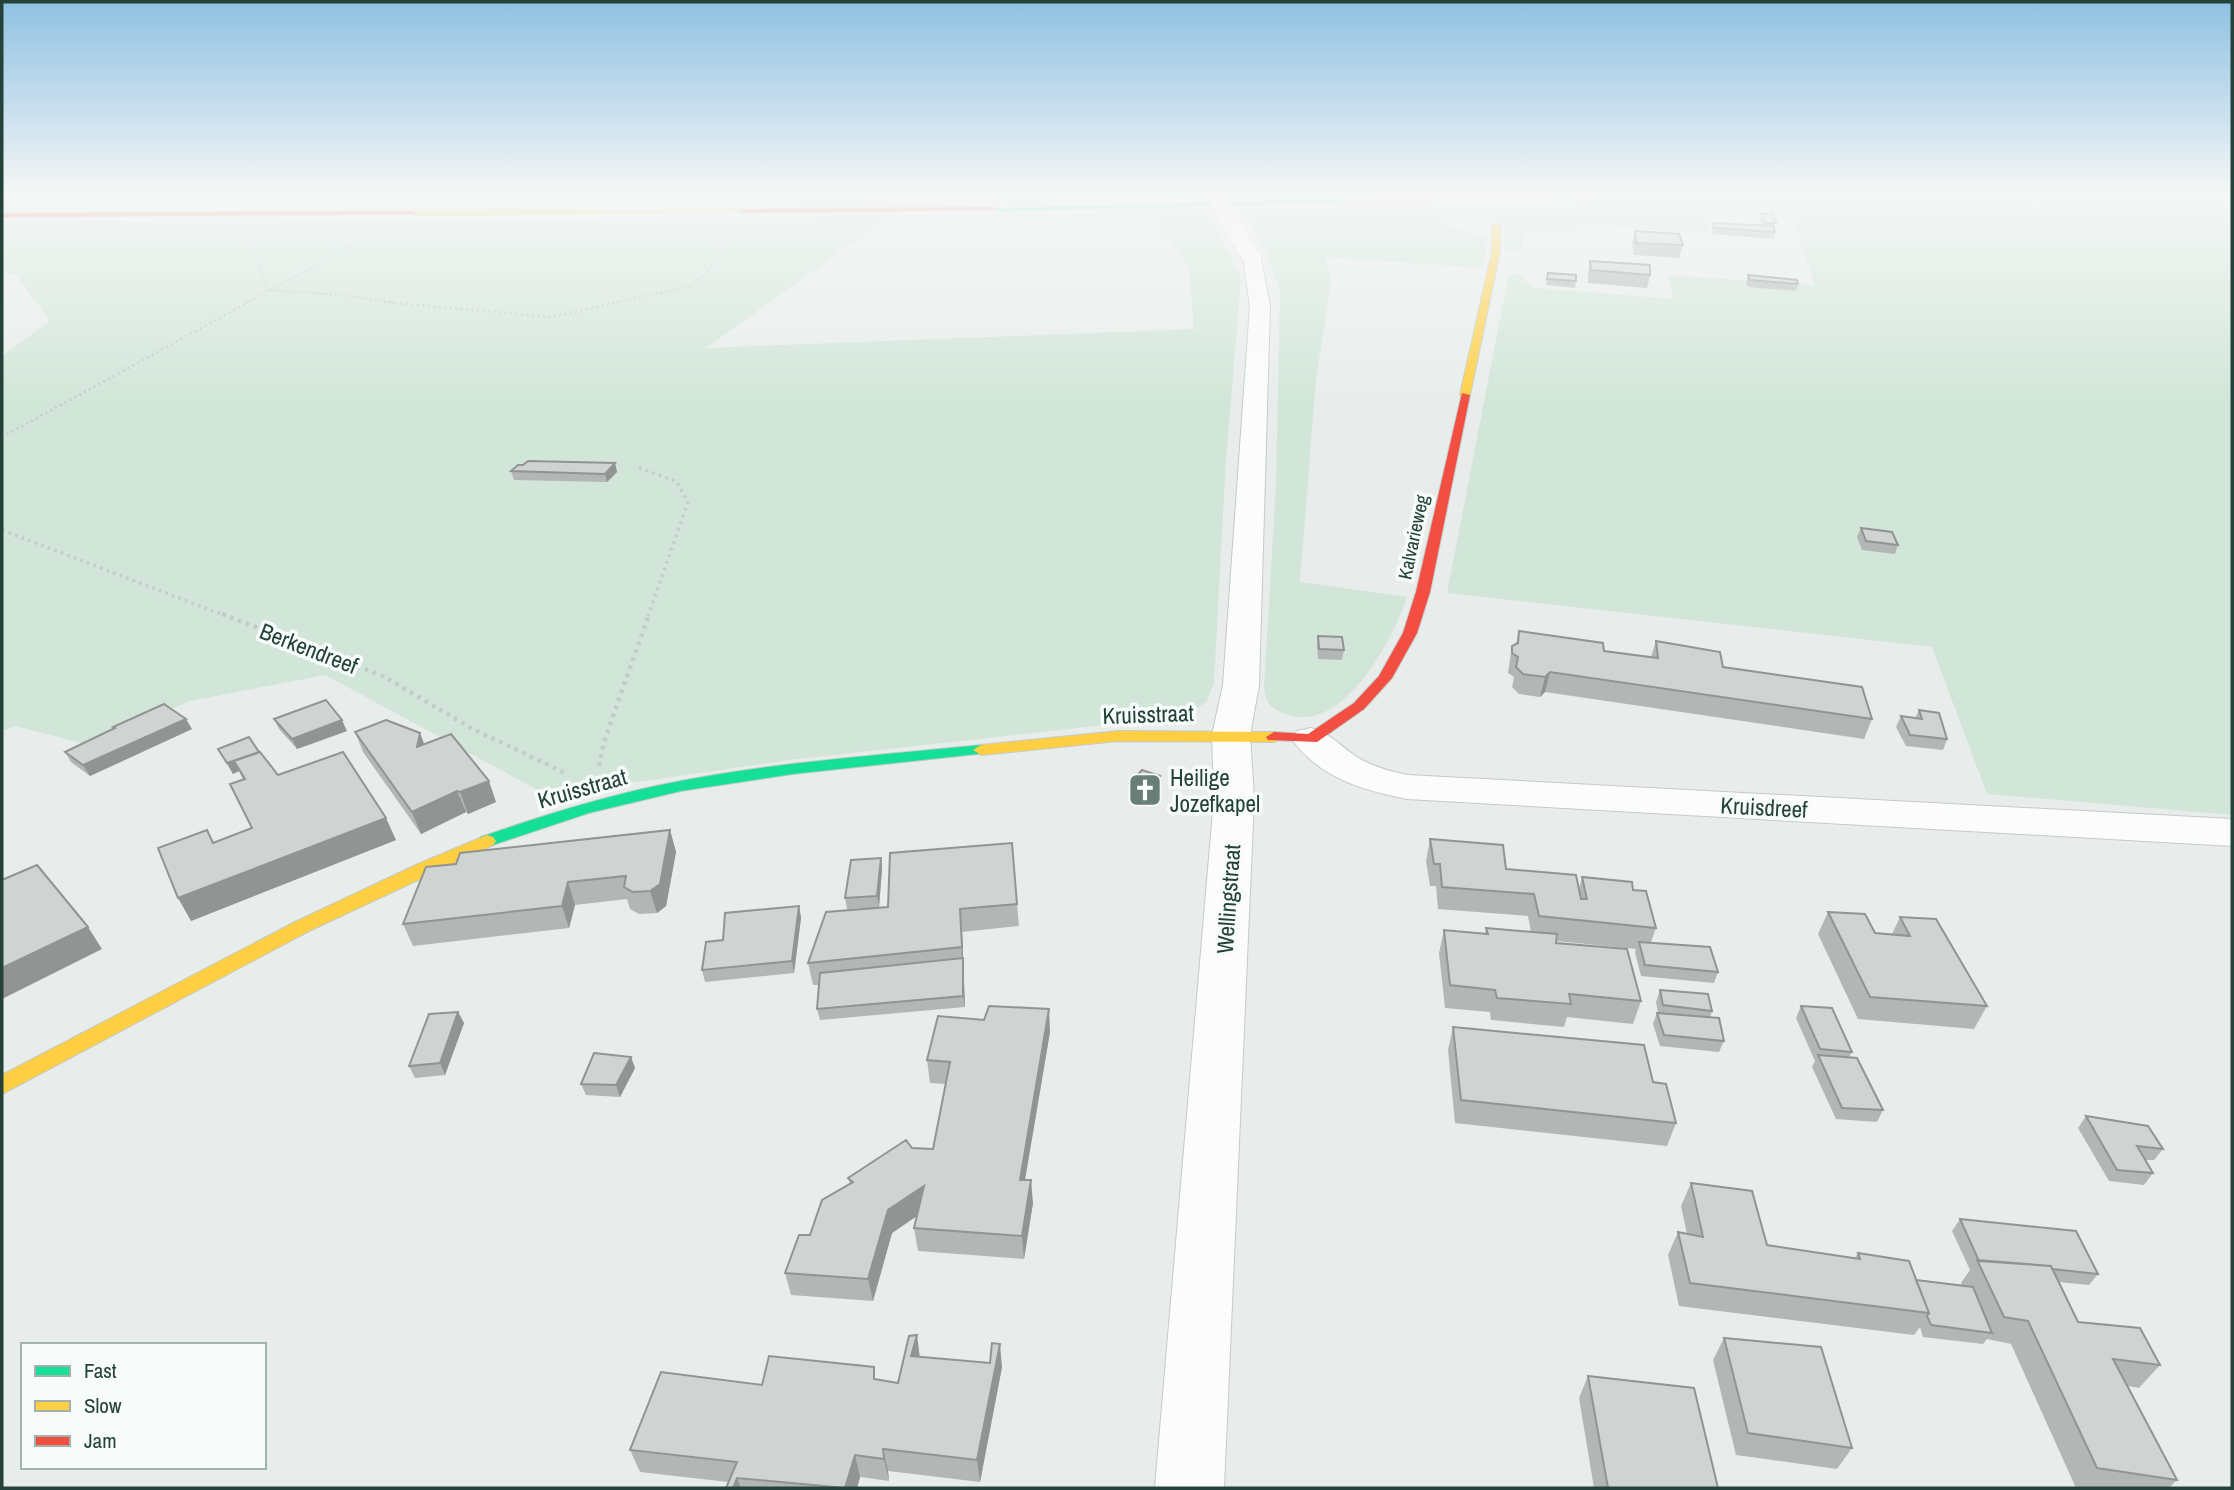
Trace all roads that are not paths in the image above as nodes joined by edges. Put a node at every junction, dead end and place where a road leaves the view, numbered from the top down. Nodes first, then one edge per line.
1 (1253, 265) edge
2 (1493, 265) edge
3 (1231, 735) junction
4 (1311, 739) junction
5 (2232, 833) edge
6 (2, 1085) edge
7 (1189, 1488) edge

1 - 3 street, Wellingstraat, bridge
2 - 4 main road, Kalvarieweg
3 - 4 main road
3 - 6 main road, Kruisstraat
3 - 7 street, Wellingstraat
4 - 5 street, Kruisdreef

